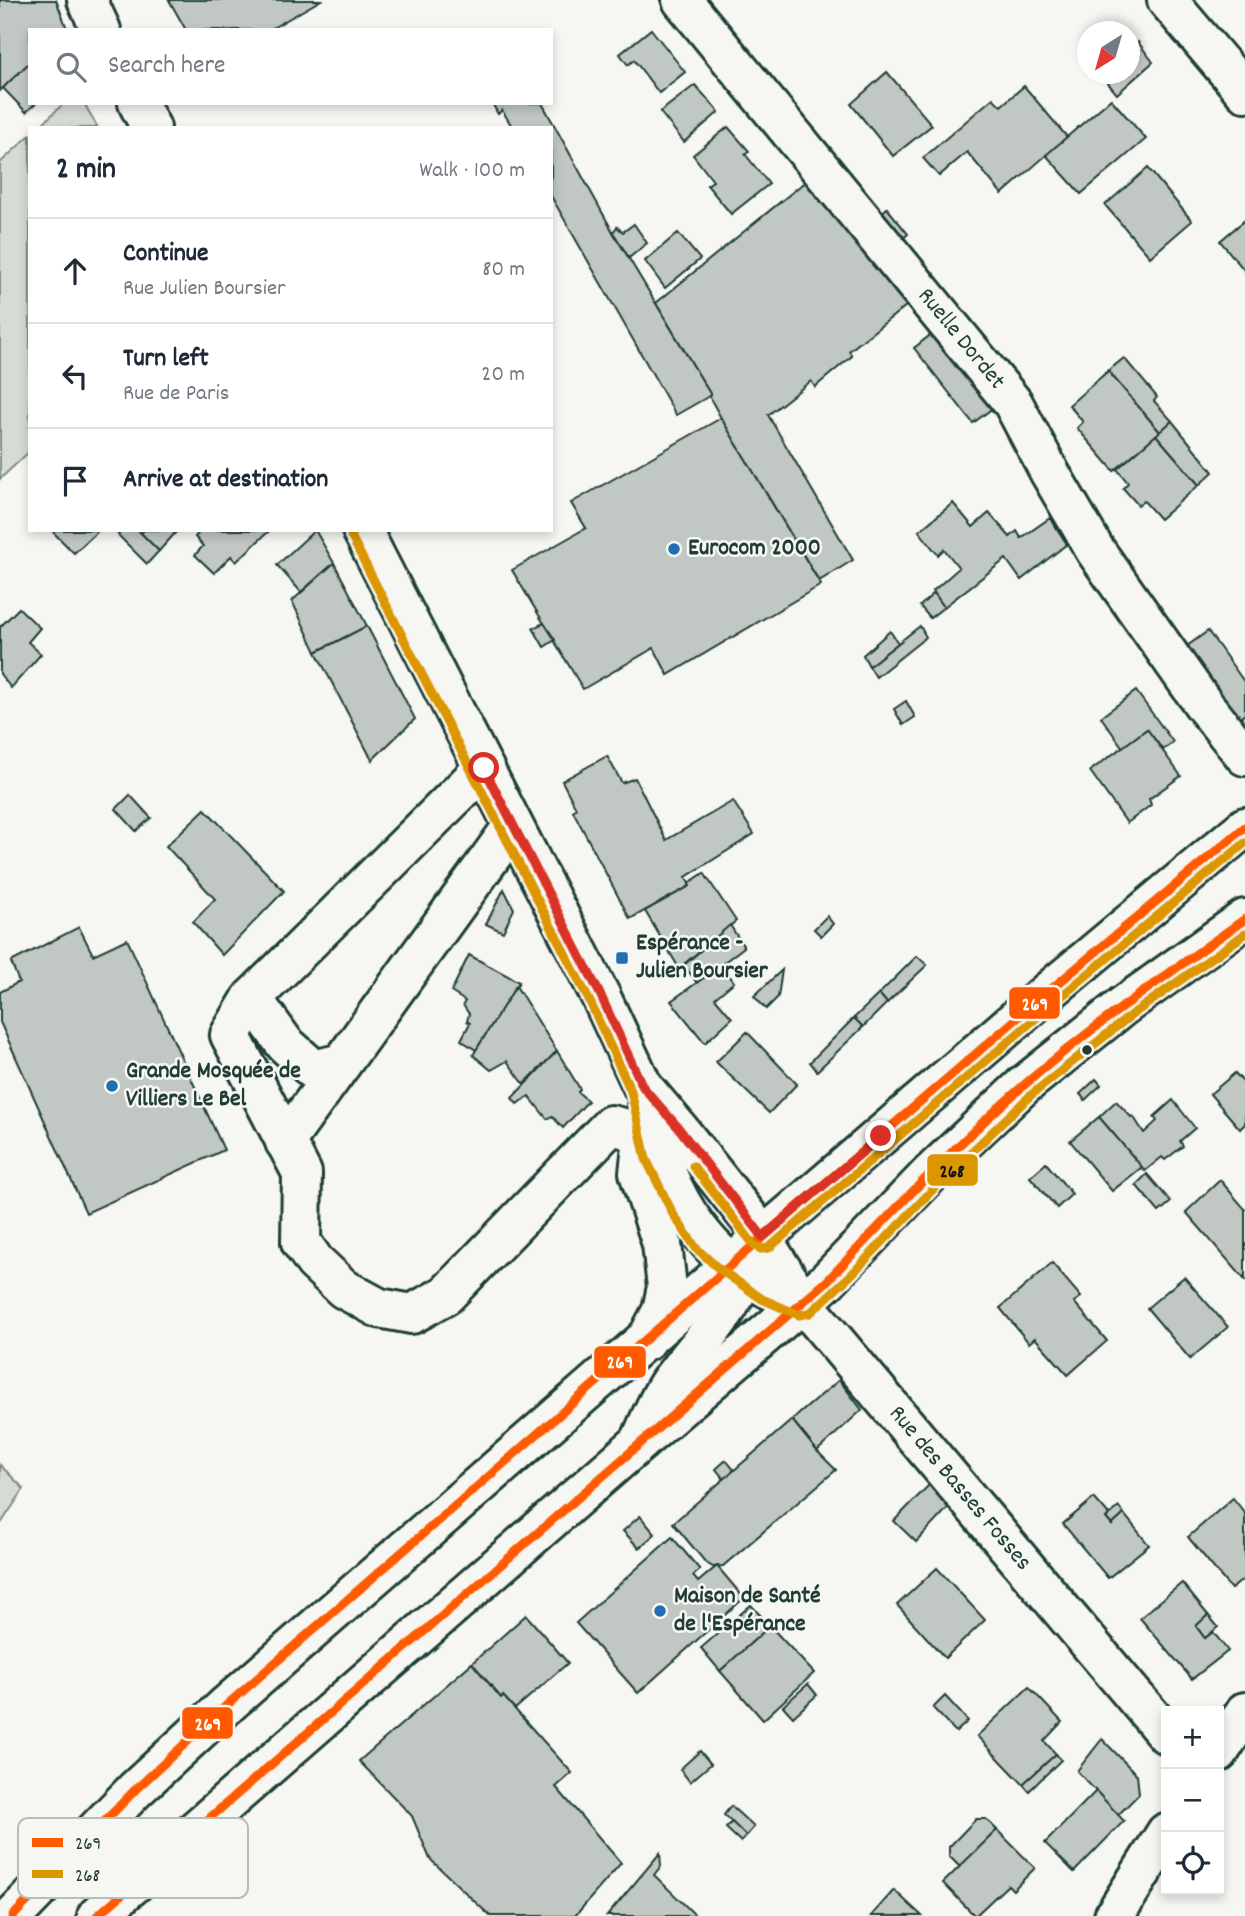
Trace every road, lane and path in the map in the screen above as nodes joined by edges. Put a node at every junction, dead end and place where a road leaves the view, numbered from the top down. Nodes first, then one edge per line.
1 (87, 0) edge
2 (682, 0) edge
3 (1167, 0) edge
4 (101, 28) edge
5 (1245, 92) edge
6 (139, 105) edge
7 (150, 126) edge
8 (363, 532) edge
9 (1245, 756) edge
10 (484, 768) junction
11 (513, 826) junction
12 (1245, 827) edge
13 (1245, 919) edge
14 (252, 998) junction
15 (342, 1063) junction
16 (644, 1108) junction
17 (285, 1142) junction
18 (748, 1248) junction
19 (803, 1303) junction
20 (646, 1341) junction
21 (640, 1442) junction
22 (1245, 1712) edge
23 (1161, 1728) edge
24 (1224, 1744) edge
25 (106, 1818) edge
26 (210, 1818) edge
27 (1161, 1841) edge
28 (30, 1898) edge
29 (118, 1898) edge
30 (13, 1916) edge
31 (97, 1916) edge
32 (1114, 1916) edge

1 - 4 main road
2 - 9 main road, Ruelle Dordet
3 - 5 main road
6 - 7 main road
8 - 10 main road, Rue des Basses Fosses
10 - 11 main road, Rue des Basses Fosses
10 - 14 main road
11 - 15 main road
11 - 16 main road, Rue des Basses Fosses
12 - 18 main road
13 - 19 main road
14 - 15 main road
14 - 17 main road
15 - 17 main road
16 - 17 main road
16 - 18 main road, Rue des Basses Fosses
16 - 20 main road
18 - 19 main road, Rue des Basses Fosses
18 - 20 main road
18 - 21 main road
19 - 21 main road
19 - 23 main road, Rue des Basses Fosses
20 - 25 main road
21 - 26 main road
22 - 24 main road
27 - 32 main road
28 - 30 main road
29 - 31 main road

